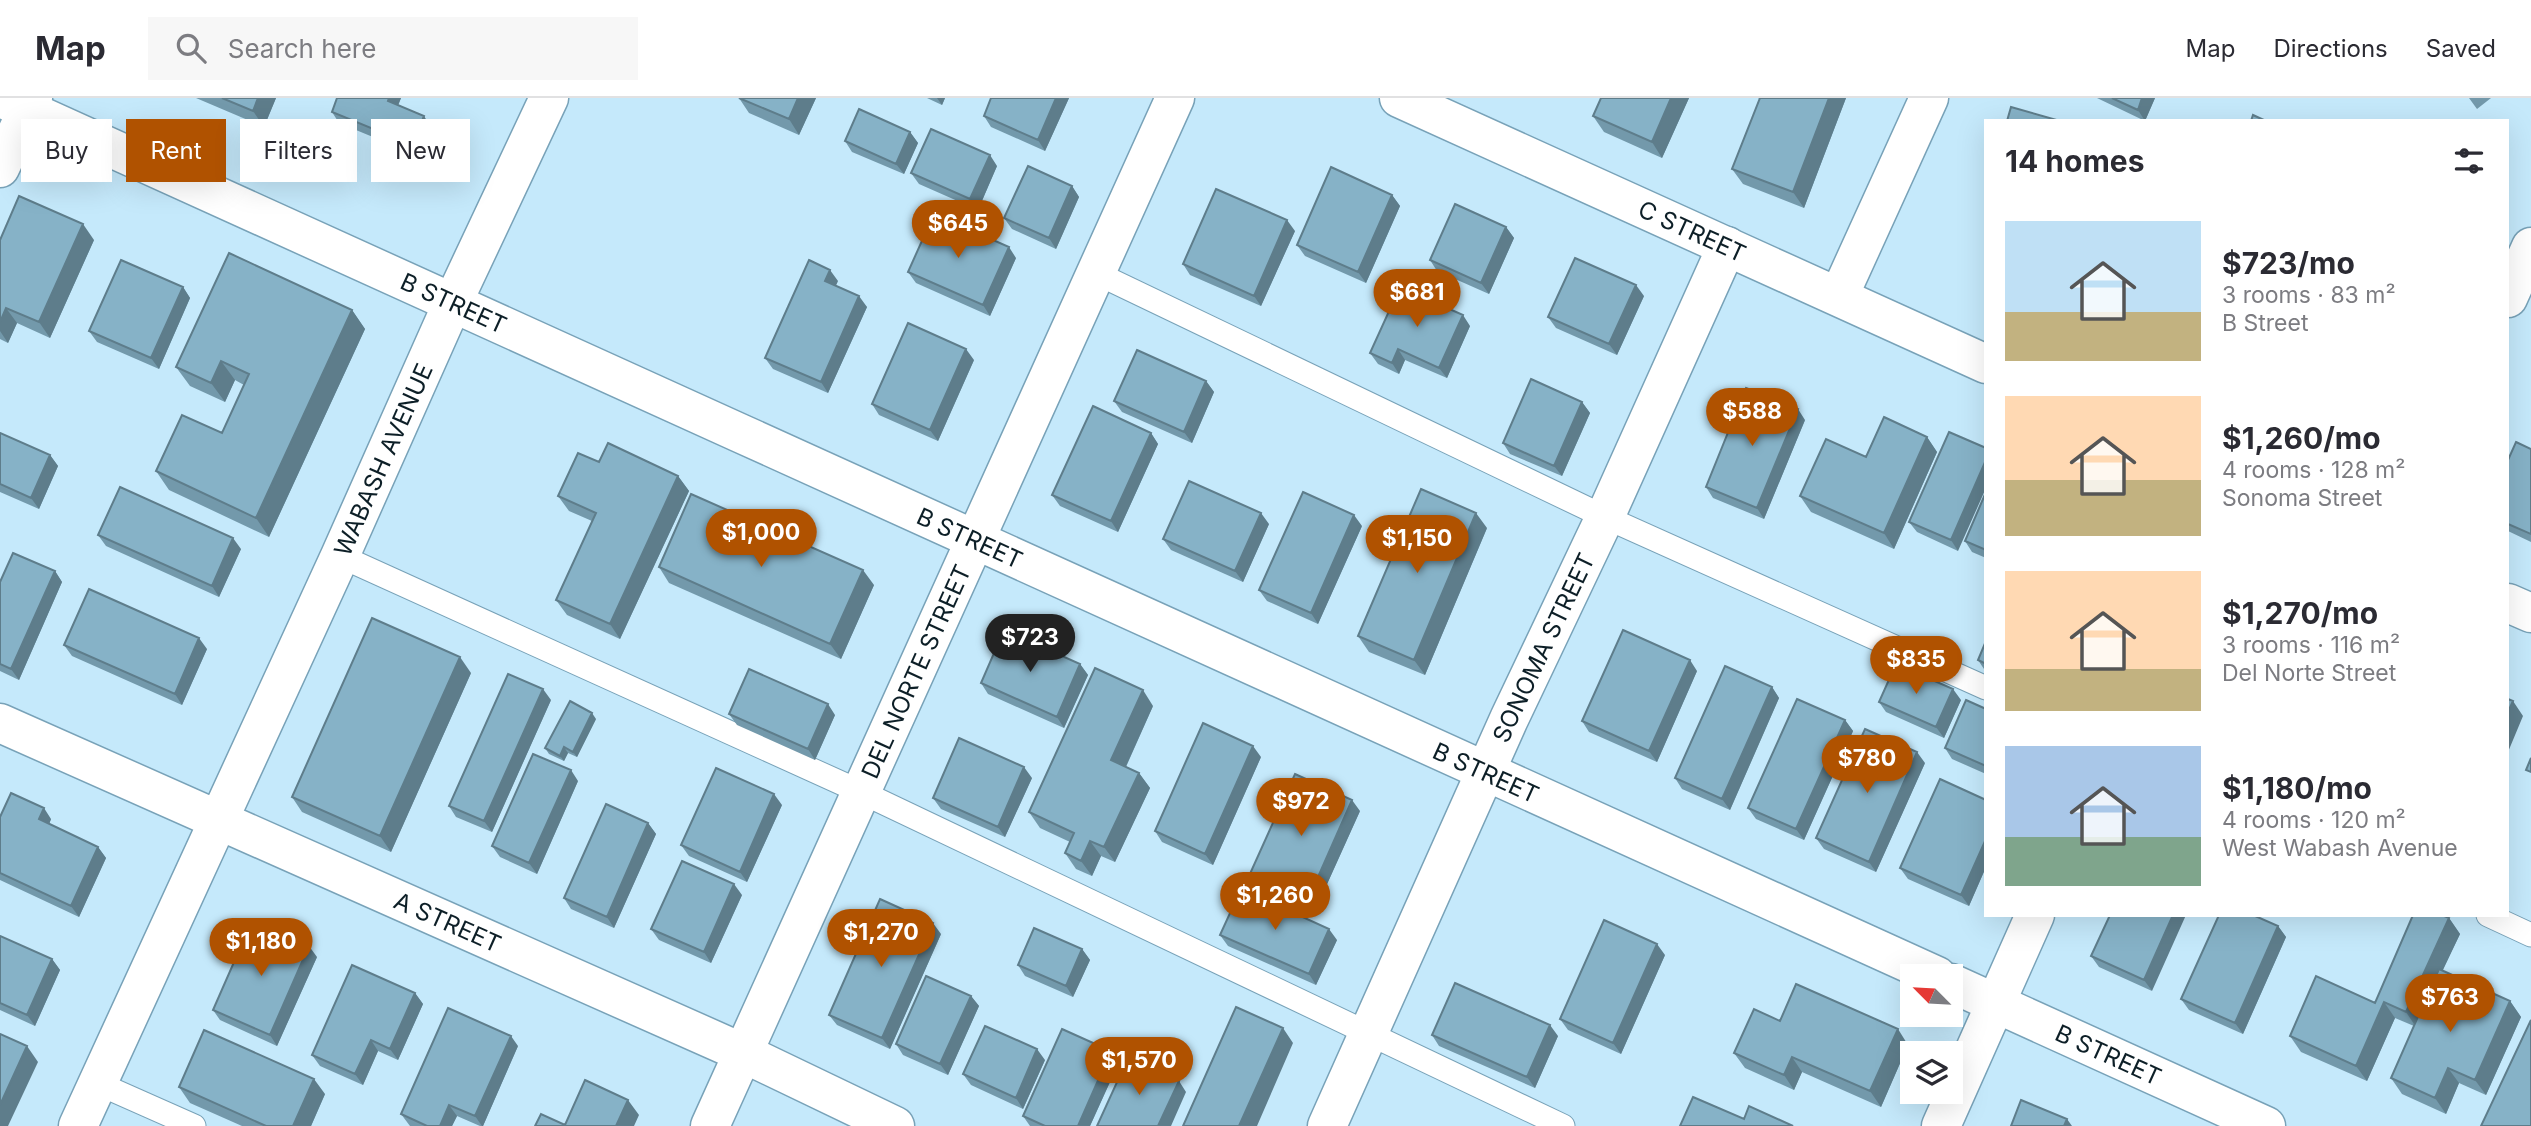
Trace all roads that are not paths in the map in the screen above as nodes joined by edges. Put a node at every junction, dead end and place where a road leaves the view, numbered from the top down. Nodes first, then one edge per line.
1 (549, 98) edge
2 (1175, 98) edge
3 (1399, 98) edge
4 (1929, 98) edge
5 (20, 102) edge
6 (0, 169) edge
7 (1727, 246) junction
8 (2531, 247) edge
9 (1096, 273) junction
10 (1839, 296) junction
11 (2509, 297) edge
12 (453, 302) junction
13 (1984, 363) edge
14 (1605, 517) junction
15 (976, 539) junction
16 (340, 556) junction
17 (2509, 603) edge
18 (2531, 613) edge
19 (1984, 687) edge
20 (0, 723) edge
21 (1486, 774) junction
22 (861, 792) junction
23 (218, 820) junction
24 (2034, 917) edge
25 (2492, 917) edge
26 (2531, 935) edge
27 (1910, 964) edge
28 (1964, 989) edge
29 (1995, 1002) junction
30 (1367, 1035) junction
31 (743, 1054) junction
32 (97, 1083) junction
33 (78, 1126) edge
34 (194, 1126) edge
35 (710, 1126) edge
36 (895, 1126) edge
37 (1327, 1126) edge
38 (1563, 1126) edge
39 (1941, 1126) edge
40 (2266, 1126) edge

1 - 12 street, WABASH AVENUE
2 - 9 street, DEL NORTE STREET
3 - 7 street, C STREET
4 - 10 street
5 - 6 street
5 - 12 street, B STREET
7 - 10 street, C STREET
7 - 14 street, SONOMA STREET
8 - 11 street
9 - 14 lane
9 - 15 street, DEL NORTE STREET
10 - 13 street, C STREET
12 - 15 street, B STREET
12 - 16 street, WABASH AVENUE
14 - 19 lane
14 - 21 street, SONOMA STREET
15 - 21 street, B STREET
15 - 22 street, DEL NORTE STREET
16 - 22 lane
16 - 23 street, WABASH AVENUE
17 - 18 street
20 - 23 street, A STREET
21 - 27 street, B STREET
21 - 30 street, SONOMA STREET
22 - 30 lane
22 - 31 street, DEL NORTE STREET
23 - 31 street, A STREET
23 - 32 street, WABASH AVENUE
24 - 29 street
25 - 26 lane
28 - 29 street, B STREET
29 - 39 street
29 - 40 street, B STREET
30 - 37 street, SONOMA STREET
30 - 38 lane
31 - 35 street, DEL NORTE STREET
31 - 36 street, A STREET
32 - 33 street, WABASH AVENUE
32 - 34 lane

